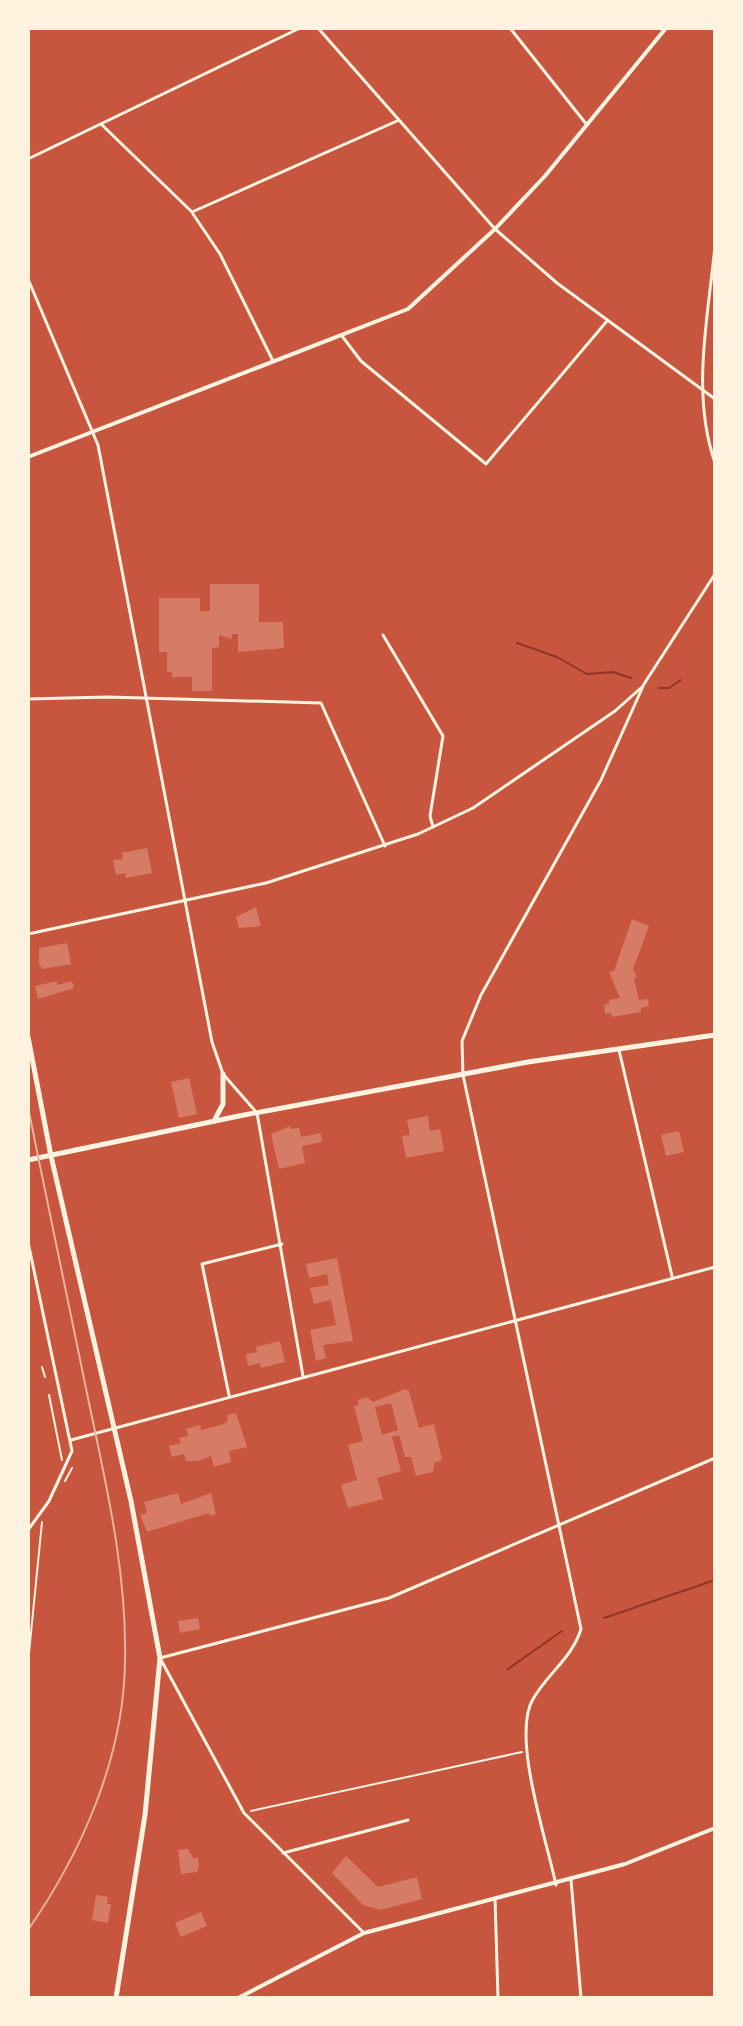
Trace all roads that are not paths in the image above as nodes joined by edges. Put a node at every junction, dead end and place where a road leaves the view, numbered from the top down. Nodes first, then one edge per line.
1 (300, 28) edge
2 (318, 28) edge
3 (510, 28) edge
4 (666, 28) edge
5 (398, 120) junction
6 (101, 124) junction
7 (587, 125) junction
8 (28, 159) edge
9 (192, 212) junction
10 (495, 229) junction
11 (715, 246) edge
12 (28, 279) edge
13 (709, 306) junction
14 (715, 308) edge
15 (607, 321) junction
16 (342, 336) junction
17 (273, 361) junction
18 (701, 390) junction
19 (715, 399) edge
20 (93, 432) junction
21 (28, 457) edge
22 (715, 463) edge
23 (715, 574) edge
24 (383, 635) dead end
25 (644, 684) junction
26 (28, 699) edge
27 (147, 699) junction
28 (433, 827) junction
29 (385, 846) junction
30 (185, 901) junction
31 (28, 934) edge
32 (715, 1035) edge
33 (28, 1037) edge
34 (619, 1048) junction
35 (223, 1074) junction
36 (463, 1075) junction
37 (257, 1113) junction
38 (214, 1121) junction
39 (51, 1156) junction
40 (28, 1160) edge
41 (28, 1242) edge
42 (282, 1244) junction
43 (715, 1267) edge
44 (30, 1268) edge
45 (672, 1276) junction
46 (516, 1319) junction
47 (303, 1376) junction
48 (229, 1396) junction
49 (114, 1427) junction
50 (71, 1440) junction
51 (715, 1458) edge
52 (561, 1524) junction
53 (28, 1530) edge
54 (160, 1658) junction
55 (408, 1820) dead end
56 (715, 1828) edge
57 (283, 1853) junction
58 (571, 1880) junction
59 (556, 1885) junction
60 (495, 1898) junction
61 (364, 1933) junction
62 (116, 1998) edge
63 (238, 1998) edge
64 (498, 1998) edge
65 (581, 1998) edge

1 - 6 street
2 - 5 street
3 - 7 street
4 - 7 street
5 - 9 street
5 - 10 street
6 - 8 street
6 - 9 street
7 - 10 street
9 - 17 street
10 - 15 street
10 - 16 street
11 - 13 street
12 - 20 street
13 - 14 street
13 - 18 street
15 - 16 street
15 - 18 street
16 - 17 street
17 - 20 street
18 - 19 street
18 - 22 street
20 - 21 street
20 - 27 street
23 - 25 street
24 - 28 street
25 - 28 street
25 - 36 street
26 - 27 street
27 - 29 street
27 - 30 street
28 - 29 street
29 - 30 street
30 - 31 street
30 - 35 street
32 - 34 main road
33 - 39 main road
34 - 36 main road
34 - 45 street
35 - 37 street
35 - 38 main road
36 - 37 main road
36 - 46 street
37 - 38 main road
37 - 42 street
38 - 39 main road
39 - 40 main road
39 - 49 main road
41 - 44 street
42 - 47 street
42 - 48 street
43 - 45 street
44 - 50 street
45 - 46 street
46 - 47 street
46 - 52 street
47 - 48 street
48 - 49 street
49 - 50 street
49 - 54 main road
50 - 53 street
51 - 52 street
52 - 54 street
52 - 59 street
54 - 57 street
54 - 62 main road
55 - 57 street
56 - 58 street
57 - 61 street
58 - 59 street
58 - 65 street
59 - 60 street
60 - 61 street
60 - 64 street
61 - 63 street

